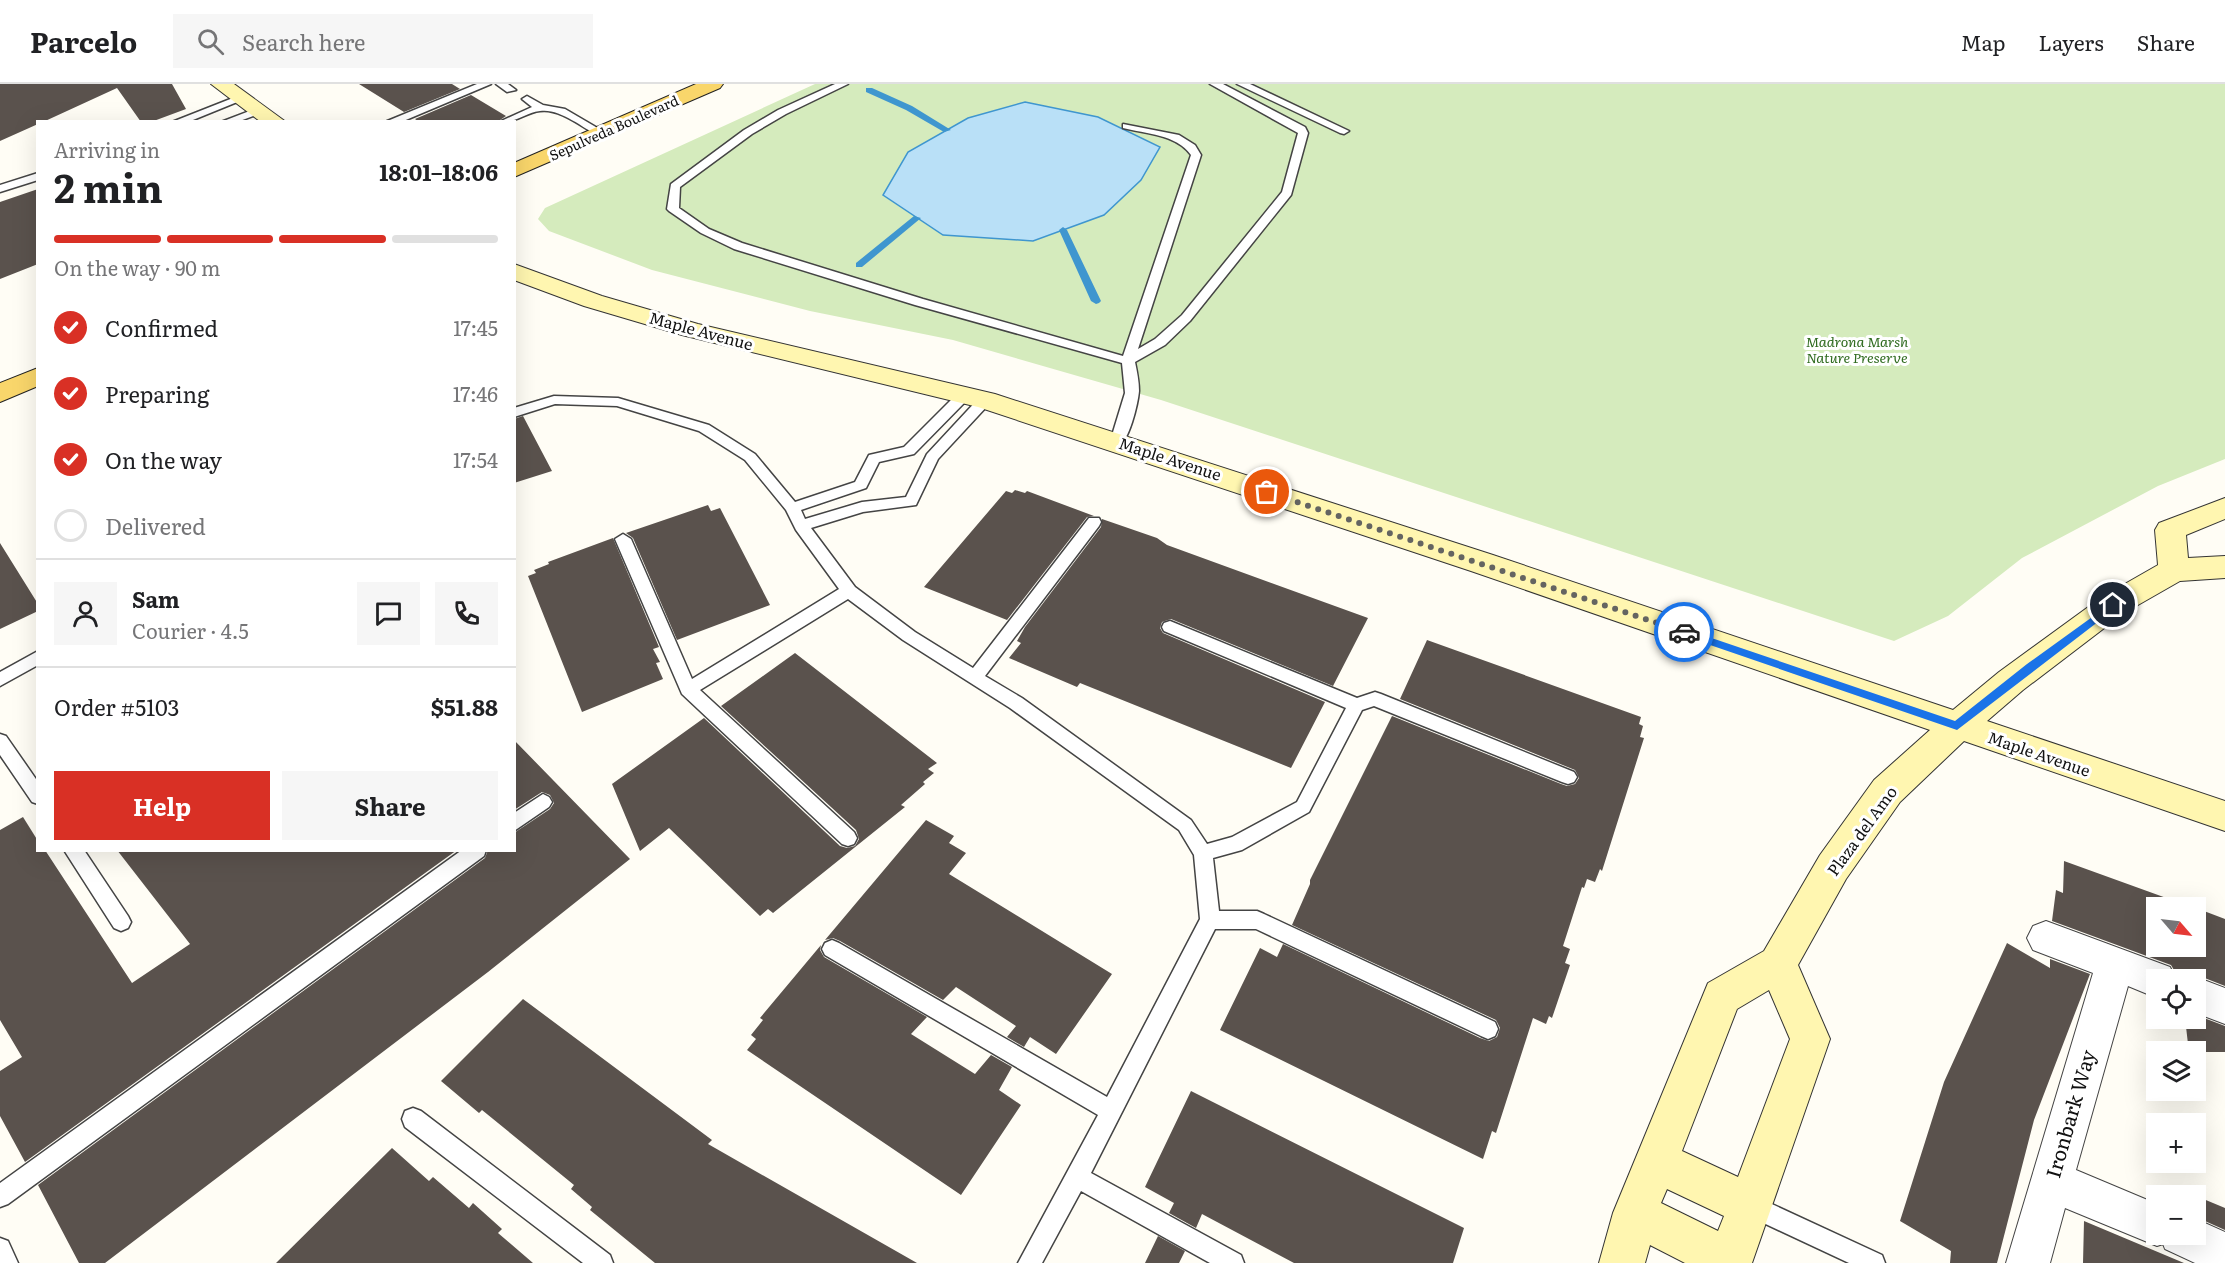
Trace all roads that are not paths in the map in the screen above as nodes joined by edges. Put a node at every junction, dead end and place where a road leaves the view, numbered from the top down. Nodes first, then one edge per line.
1 (221, 84) edge
2 (486, 84) edge
3 (501, 84) edge
4 (714, 84) edge
5 (843, 84) edge
6 (1215, 84) edge
7 (1242, 84) edge
8 (511, 90) dead end
9 (242, 98) junction
10 (527, 99) dead end
11 (540, 107) junction
12 (416, 111) junction
13 (268, 116) edge
14 (182, 120) edge
15 (240, 120) edge
16 (395, 120) edge
17 (429, 120) edge
18 (509, 120) edge
19 (1126, 126) dead end
20 (1344, 131) dead end
21 (601, 133) junction
22 (516, 171) edge
23 (36, 177) edge
24 (0, 189) edge
25 (516, 273) edge
26 (1128, 361) junction
27 (36, 377) edge
28 (0, 393) edge
29 (974, 397) junction
30 (516, 412) edge
31 (1117, 442) junction
32 (792, 508) junction
33 (2225, 508) edge
34 (1094, 522) dead end
35 (801, 526) junction
36 (623, 539) dead end
37 (2225, 567) edge
38 (2174, 570) junction
39 (849, 591) junction
40 (1170, 627) dead end
41 (36, 658) edge
42 (975, 677) junction
43 (0, 680) edge
44 (688, 689) junction
45 (1356, 705) junction
46 (1957, 726) junction
47 (0, 741) edge
48 (1568, 777) dead end
49 (36, 794) edge
50 (543, 802) dead end
51 (2225, 816) edge
52 (516, 822) edge
53 (848, 838) dead end
54 (74, 852) edge
55 (474, 852) edge
56 (1203, 853) junction
57 (1210, 920) junction
58 (121, 922) dead end
59 (2046, 938) dead end
60 (832, 950) dead end
61 (1778, 964) junction
62 (2115, 964) junction
63 (2146, 976) edge
64 (2206, 999) edge
65 (2225, 1006) edge
66 (1488, 1029) dead end
67 (1111, 1111) junction
68 (413, 1119) dead end
69 (1655, 1161) junction
70 (1077, 1177) junction
71 (2052, 1180) junction
72 (0, 1196) edge
73 (1750, 1205) junction
74 (1635, 1213) junction
75 (2146, 1220) edge
76 (2205, 1245) edge
77 (0, 1249) edge
78 (2225, 1254) edge
79 (1731, 1262) edge
80 (7, 1263) edge
81 (602, 1263) edge
82 (1029, 1263) edge
83 (1233, 1263) edge
84 (1622, 1263) edge
85 (1874, 1263) edge
86 (2028, 1263) edge

1 - 9 street
2 - 12 lane
3 - 8 lane
4 - 21 main road, Sepulveda Boulevard
5 - 26 lane
6 - 26 lane
7 - 20 lane
9 - 13 street
9 - 14 lane
10 - 11 lane
11 - 18 lane
11 - 21 lane
12 - 16 lane
12 - 17 lane
13 - 15 lane
19 - 26 lane
21 - 22 main road, Sepulveda Boulevard
23 - 24 lane
25 - 29 street, Maple Avenue
26 - 31 lane
27 - 28 main road
29 - 31 street, Maple Avenue
29 - 32 lane
29 - 35 lane
30 - 32 lane
31 - 46 street, Maple Avenue
32 - 35 lane
33 - 38 street
34 - 42 lane
35 - 39 lane
36 - 44 lane
37 - 38 street, Plaza del Amo
38 - 46 street, Plaza del Amo
39 - 42 lane
39 - 44 lane
40 - 45 lane
41 - 43 lane
42 - 56 lane
44 - 53 lane
45 - 48 lane
45 - 56 lane
46 - 51 street, Maple Avenue
46 - 61 street, Plaza del Amo
47 - 49 lane
50 - 52 lane
54 - 58 lane
55 - 72 lane
56 - 57 lane
57 - 66 lane
57 - 67 lane
59 - 62 street
60 - 67 lane
61 - 69 street
61 - 73 street
62 - 63 street
62 - 71 street, Ironbark Way
64 - 65 street
67 - 70 lane
68 - 81 lane
69 - 73 street
69 - 74 street
70 - 82 lane
70 - 83 lane
71 - 75 street
71 - 86 street, Ironbark Way
73 - 79 street
73 - 85 lane
74 - 79 street
74 - 84 street
76 - 78 street
77 - 80 lane

